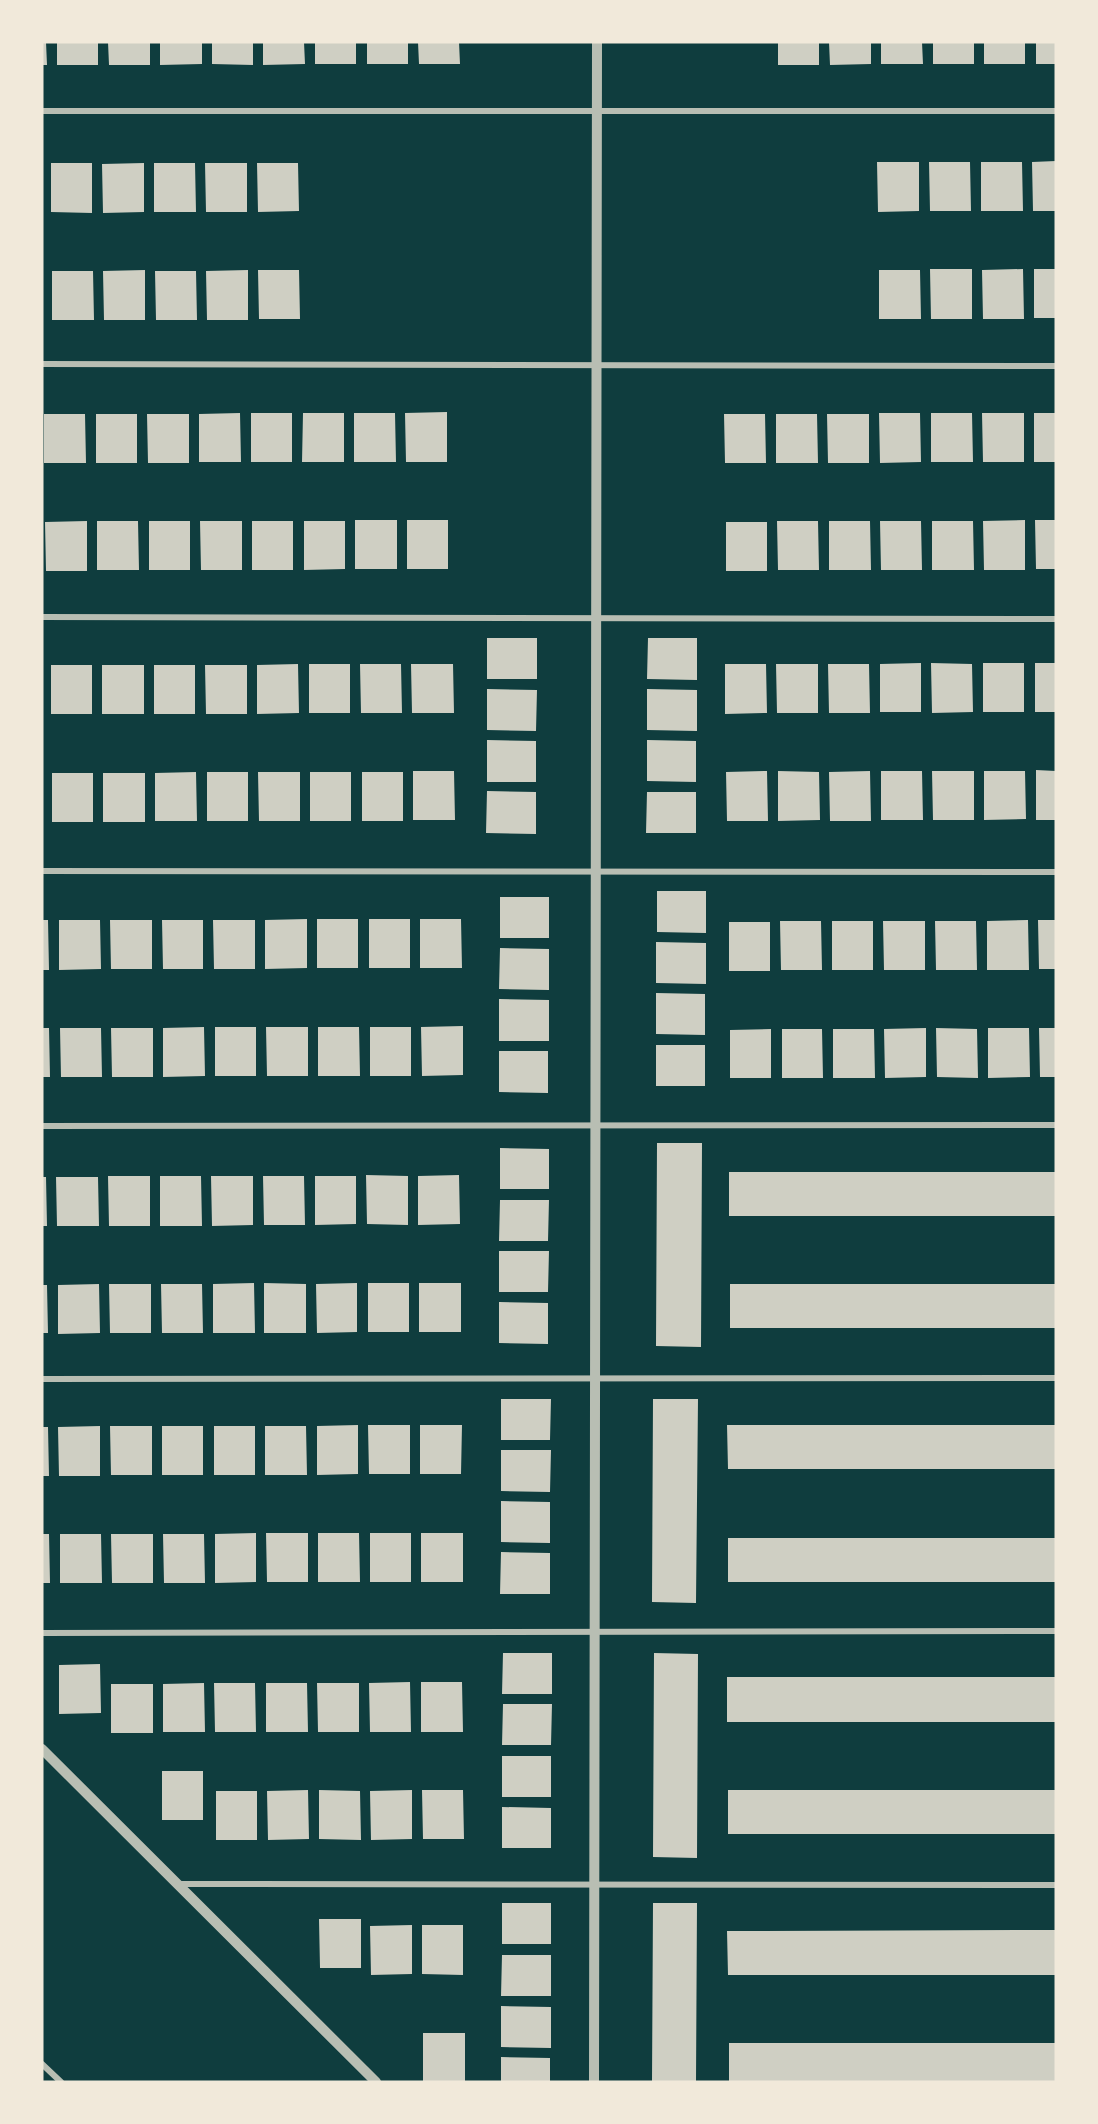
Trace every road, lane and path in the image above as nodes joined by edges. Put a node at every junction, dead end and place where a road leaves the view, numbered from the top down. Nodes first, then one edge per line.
1 (597, 42) edge
2 (42, 111) edge
3 (597, 111) junction
4 (1056, 111) edge
5 (42, 364) edge
6 (596, 365) junction
7 (1056, 366) edge
8 (42, 617) edge
9 (596, 618) junction
10 (1056, 619) edge
11 (42, 871) edge
12 (596, 871) junction
13 (1056, 872) edge
14 (596, 1125) junction
15 (1056, 1125) edge
16 (42, 1126) edge
17 (595, 1378) junction
18 (1056, 1378) edge
19 (42, 1379) edge
20 (1056, 1631) edge
21 (595, 1632) junction
22 (42, 1633) edge
23 (42, 1749) edge
24 (178, 1884) junction
25 (594, 1885) junction
26 (1056, 1885) edge
27 (42, 2064) edge
28 (61, 2082) edge
29 (376, 2082) edge
30 (594, 2082) edge

1 - 3 street
2 - 3 street
3 - 4 street
3 - 6 street
5 - 6 street
6 - 7 street
6 - 9 street
8 - 9 street
9 - 10 street
9 - 12 street
11 - 12 street
12 - 13 street
12 - 14 street
14 - 15 street
14 - 16 street
14 - 17 street
17 - 18 street
17 - 19 street
17 - 21 street
20 - 21 street
21 - 22 street
21 - 25 street
23 - 24 street
24 - 25 street
24 - 29 street
25 - 26 street
25 - 30 street
27 - 28 street

